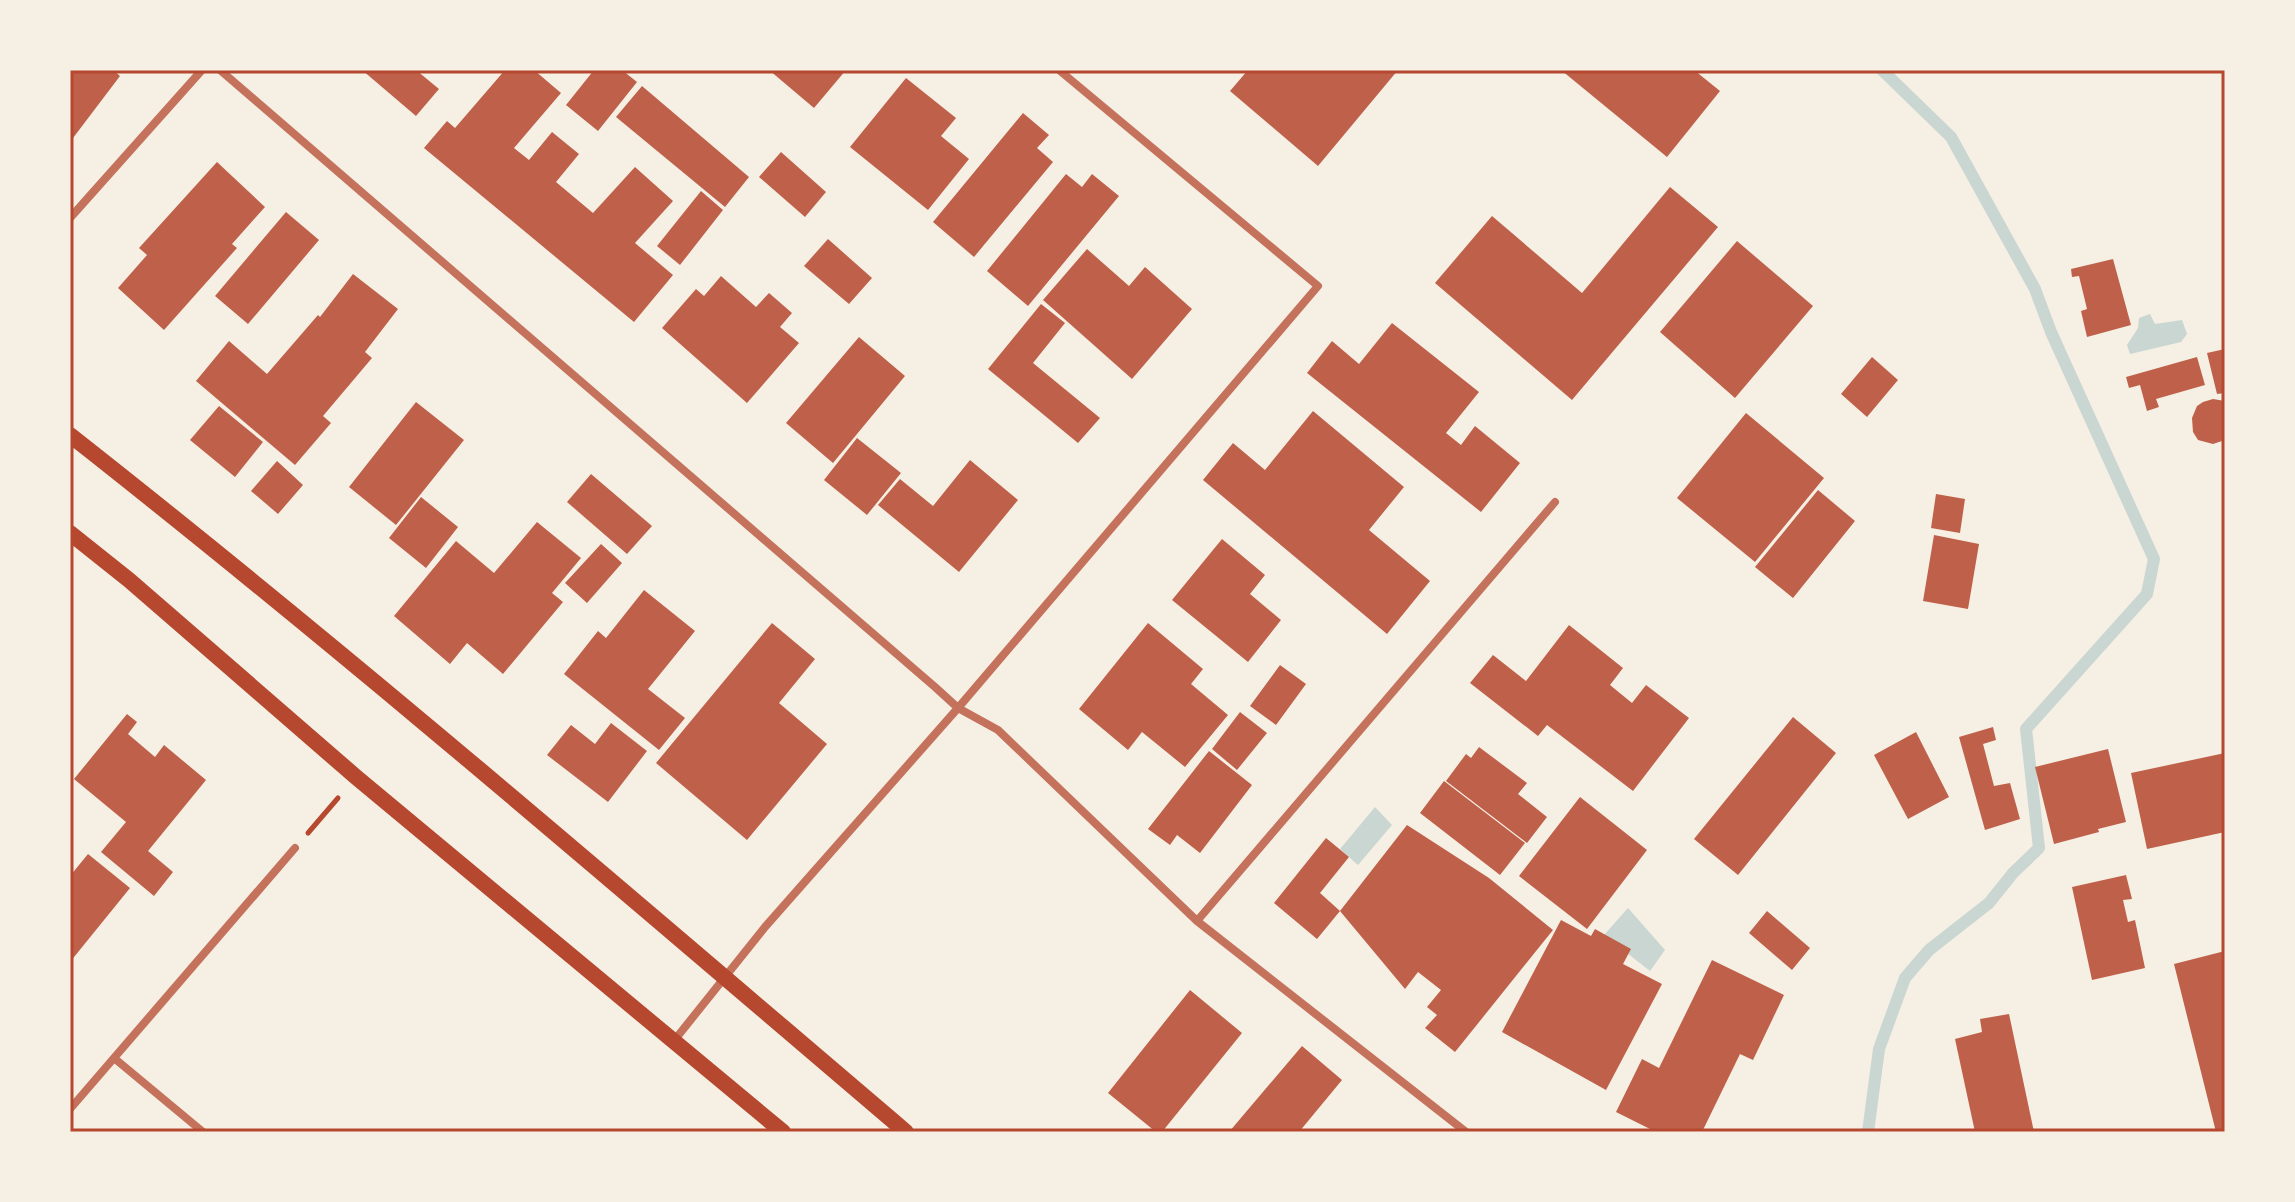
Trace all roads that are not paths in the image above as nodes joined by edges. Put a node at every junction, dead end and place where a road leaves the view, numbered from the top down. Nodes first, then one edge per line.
1 (202, 70) edge
2 (220, 70) edge
3 (1059, 70) edge
4 (70, 218) edge
5 (70, 435) edge
6 (1555, 502) dead end
7 (70, 533) edge
8 (958, 708) junction
9 (295, 848) road end
10 (1197, 921) junction
11 (724, 977) junction
12 (673, 1042) junction
13 (114, 1058) junction
14 (70, 1109) edge
15 (203, 1132) edge
16 (783, 1132) edge
17 (906, 1132) edge
18 (1466, 1132) edge

1 - 4 street
2 - 8 street
3 - 8 street
5 - 11 main road
6 - 10 street
7 - 12 main road
8 - 10 street
8 - 11 street
9 - 13 street
10 - 18 street
11 - 12 street
11 - 17 main road
12 - 16 main road
13 - 14 street
13 - 15 street

